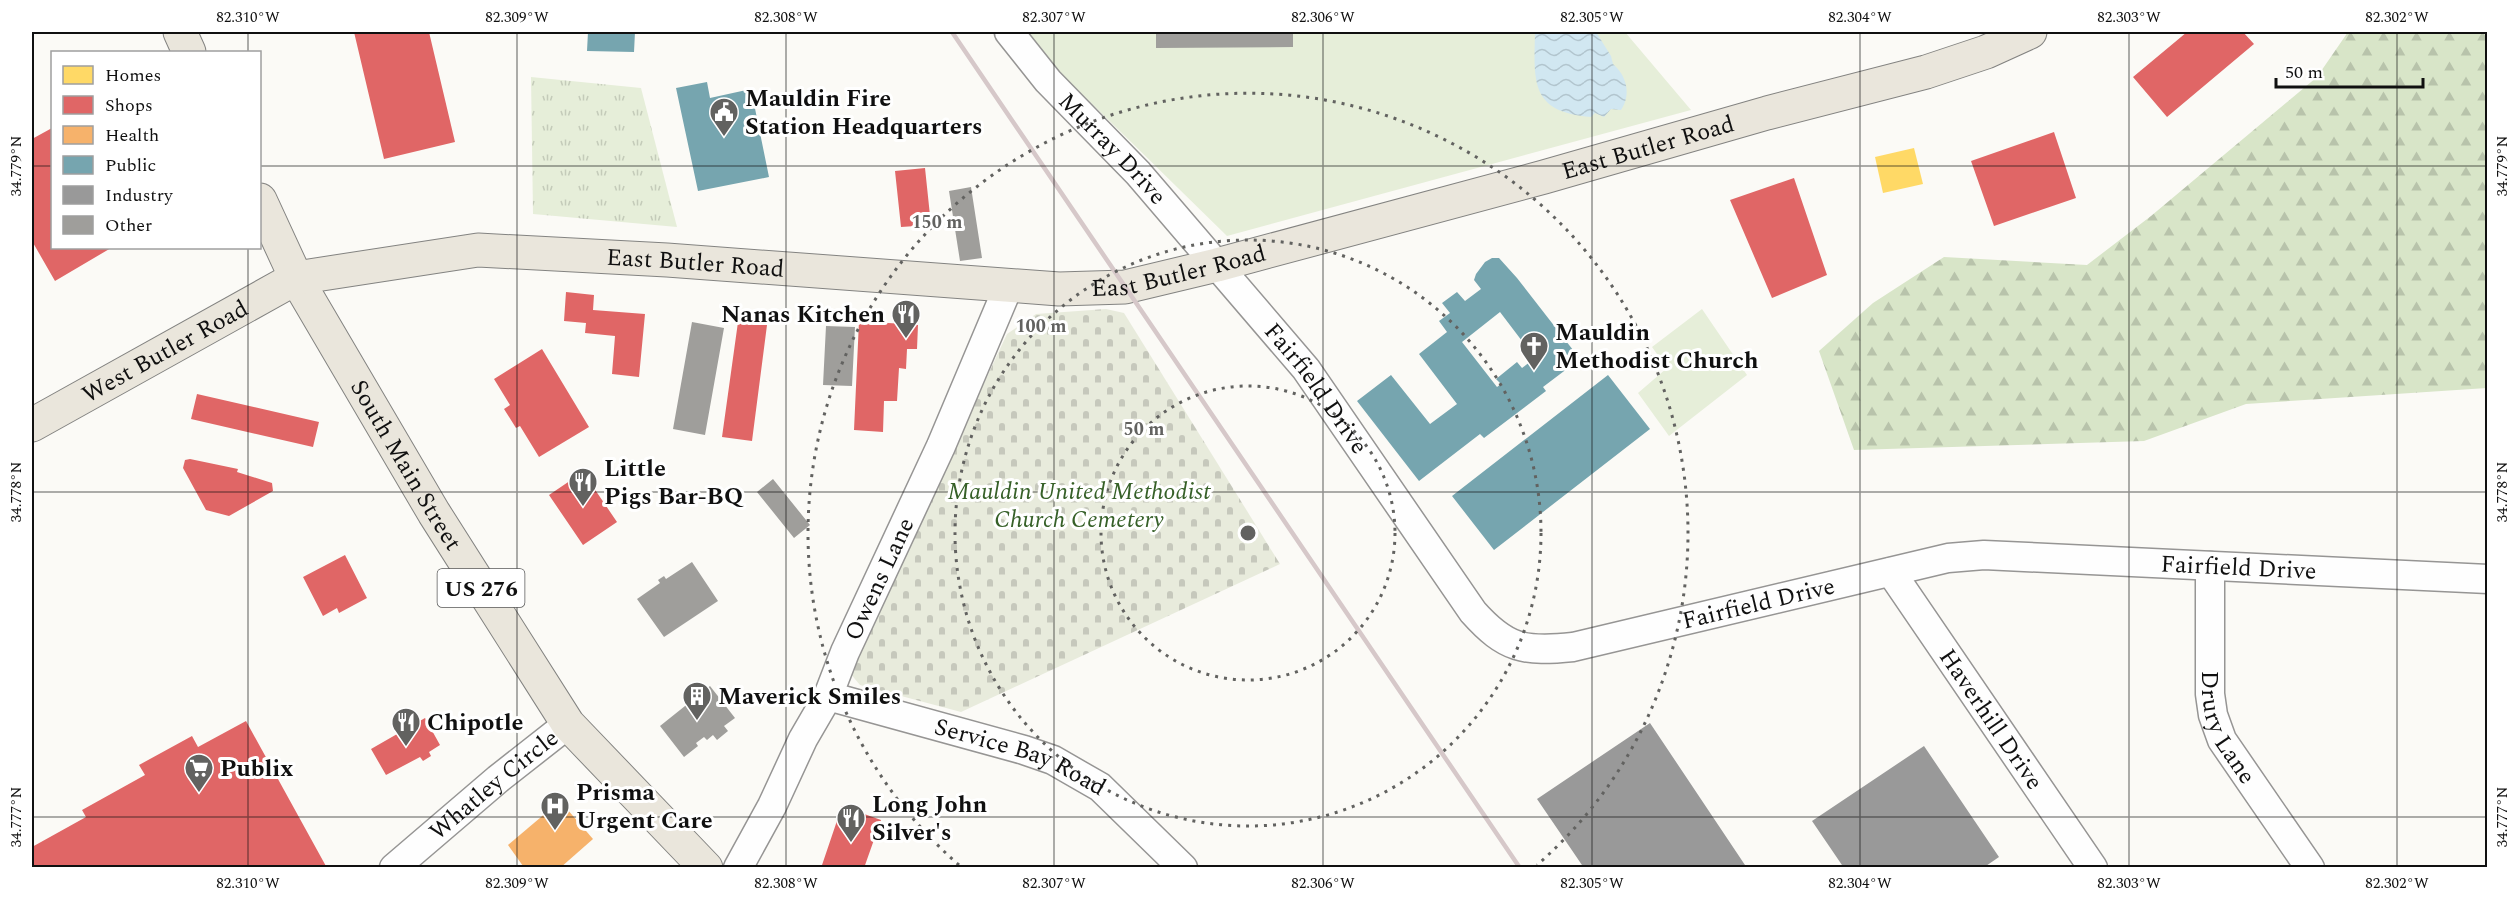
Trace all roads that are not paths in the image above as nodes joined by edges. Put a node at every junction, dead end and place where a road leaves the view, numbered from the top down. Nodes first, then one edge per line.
1 (180, 32) edge
2 (1009, 32) edge
3 (2030, 32) edge
4 (189, 51) edge
5 (261, 202) edge
6 (1217, 265) junction
7 (296, 278) junction
8 (1009, 285) junction
9 (32, 425) edge
10 (2210, 566) junction
11 (1891, 572) junction
12 (2487, 579) edge
13 (828, 696) junction
14 (568, 724) junction
15 (394, 867) edge
16 (706, 867) edge
17 (738, 867) edge
18 (1183, 867) edge
19 (2092, 867) edge
20 (2310, 867) edge

1 - 4 main road
2 - 6 street, Murray Drive
3 - 6 main road, East Butler Road
5 - 7 main road, US 276
6 - 8 main road, East Butler Road
6 - 11 street, Fairfield Drive
7 - 8 main road, East Butler Road
7 - 9 main road, West Butler Road
7 - 14 main road, South Main Street / US 276
8 - 13 street, Owens Lane
10 - 11 street, Fairfield Drive
10 - 12 street, Fairfield Drive
10 - 20 street, Drury Lane
11 - 19 street, Haverhill Drive
13 - 17 street, Owens Lane
13 - 18 street, Service Bay Road
14 - 15 street, Whatley Circle
14 - 16 main road, South Main Street / US 276

